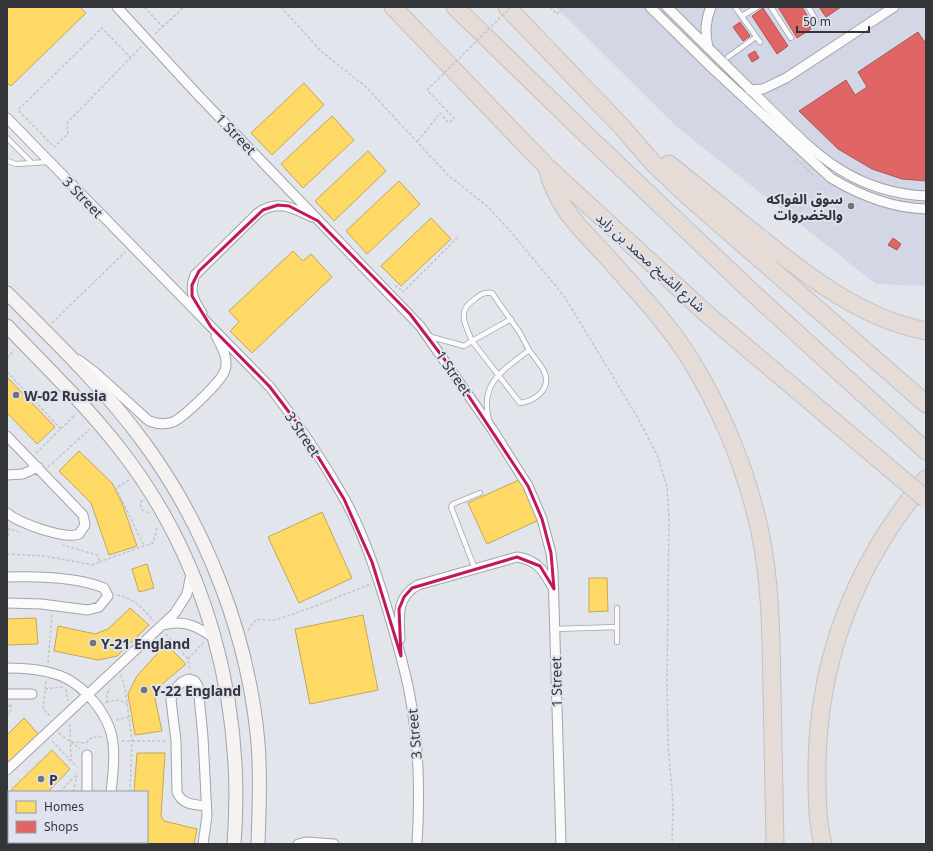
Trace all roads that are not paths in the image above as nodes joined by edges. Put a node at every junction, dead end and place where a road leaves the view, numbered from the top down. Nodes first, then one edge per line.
1 (117, 7) edge
2 (393, 7) edge
3 (455, 7) edge
4 (507, 7) edge
5 (650, 7) edge
6 (667, 7) edge
7 (711, 7) edge
8 (735, 7) edge
9 (757, 7) edge
10 (771, 7) edge
11 (808, 7) edge
12 (894, 7) edge
13 (742, 16) junction
14 (816, 20) dead end
15 (756, 36) junction
16 (791, 38) dead end
17 (760, 42) dead end
18 (708, 48) junction
19 (728, 57) dead end
20 (750, 90) junction
21 (7, 118) edge
22 (622, 127) junction
23 (7, 138) edge
24 (7, 161) edge
25 (49, 162) junction
26 (32, 163) junction
27 (547, 167) junction
28 (926, 196) edge
29 (926, 209) edge
30 (318, 220) junction
31 (7, 293) edge
32 (511, 319) junction
33 (7, 326) edge
34 (211, 327) junction
35 (926, 331) edge
36 (428, 336) junction
37 (472, 341) junction
38 (530, 350) junction
39 (67, 354) junction
40 (498, 375) junction
41 (926, 404) edge
42 (492, 429) junction
43 (7, 436) edge
44 (923, 448) edge
45 (40, 470) junction
46 (7, 475) edge
47 (926, 479) edge
48 (480, 493) dead end
49 (926, 499) edge
50 (9, 515) edge
51 (475, 569) junction
52 (191, 572) junction
53 (7, 577) edge
54 (554, 589) junction
55 (7, 603) edge
56 (617, 608) dead end
57 (161, 626) junction
58 (617, 627) junction
59 (555, 629) junction
60 (210, 640) junction
61 (617, 642) dead end
62 (401, 656) junction
63 (7, 668) edge
64 (8, 694) edge
65 (32, 694) dead end
66 (87, 696) junction
67 (88, 755) road end
68 (10, 768) edge
69 (7, 774) edge
70 (87, 791) edge
71 (111, 791) edge
72 (205, 806) junction
73 (203, 844) edge
74 (234, 844) edge
75 (258, 844) edge
76 (298, 844) edge
77 (334, 844) edge
78 (417, 844) edge
79 (561, 844) edge
80 (776, 844) edge
81 (823, 844) edge

1 - 30 street, 1 Street
2 - 27 highway, شارع الشيخ محمد بن زايد
3 - 44 highway
4 - 22 highway
5 - 29 street
6 - 18 street
7 - 18 street
8 - 13 lane
9 - 13 lane
10 - 16 lane
11 - 14 lane
12 - 20 street
13 - 15 lane
15 - 17 lane
15 - 19 lane
18 - 20 street
20 - 28 street
21 - 25 street, 3 Street
22 - 35 highway
22 - 41 highway
23 - 26 lane
24 - 26 lane
25 - 26 lane
25 - 34 street, 3 Street
27 - 49 highway, شارع الشيخ محمد بن زايد, bridge
27 - 80 highway
30 - 34 street
30 - 36 street, 1 Street
31 - 39 street
32 - 37 lane
32 - 37 lane
32 - 38 lane
33 - 52 street
34 - 39 street
34 - 62 street, 3 Street
36 - 37 lane
36 - 42 street, 1 Street
37 - 40 lane
38 - 40 lane
38 - 40 lane
39 - 75 street
40 - 42 lane
42 - 54 street, 1 Street
43 - 45 street
45 - 46 street
45 - 50 street
47 - 81 highway
48 - 51 lane
51 - 54 street
51 - 62 street
52 - 57 street
52 - 60 street
53 - 55 street
54 - 59 street, 1 Street
56 - 58 lane
57 - 60 street
57 - 66 street
58 - 59 lane
58 - 61 lane
59 - 79 street, 1 Street
60 - 74 street
62 - 78 street, 3 Street
63 - 66 street
64 - 65 street
66 - 68 street
66 - 71 street
67 - 70 street
68 - 69 street
72 - 72 street
72 - 73 street
76 - 77 street

